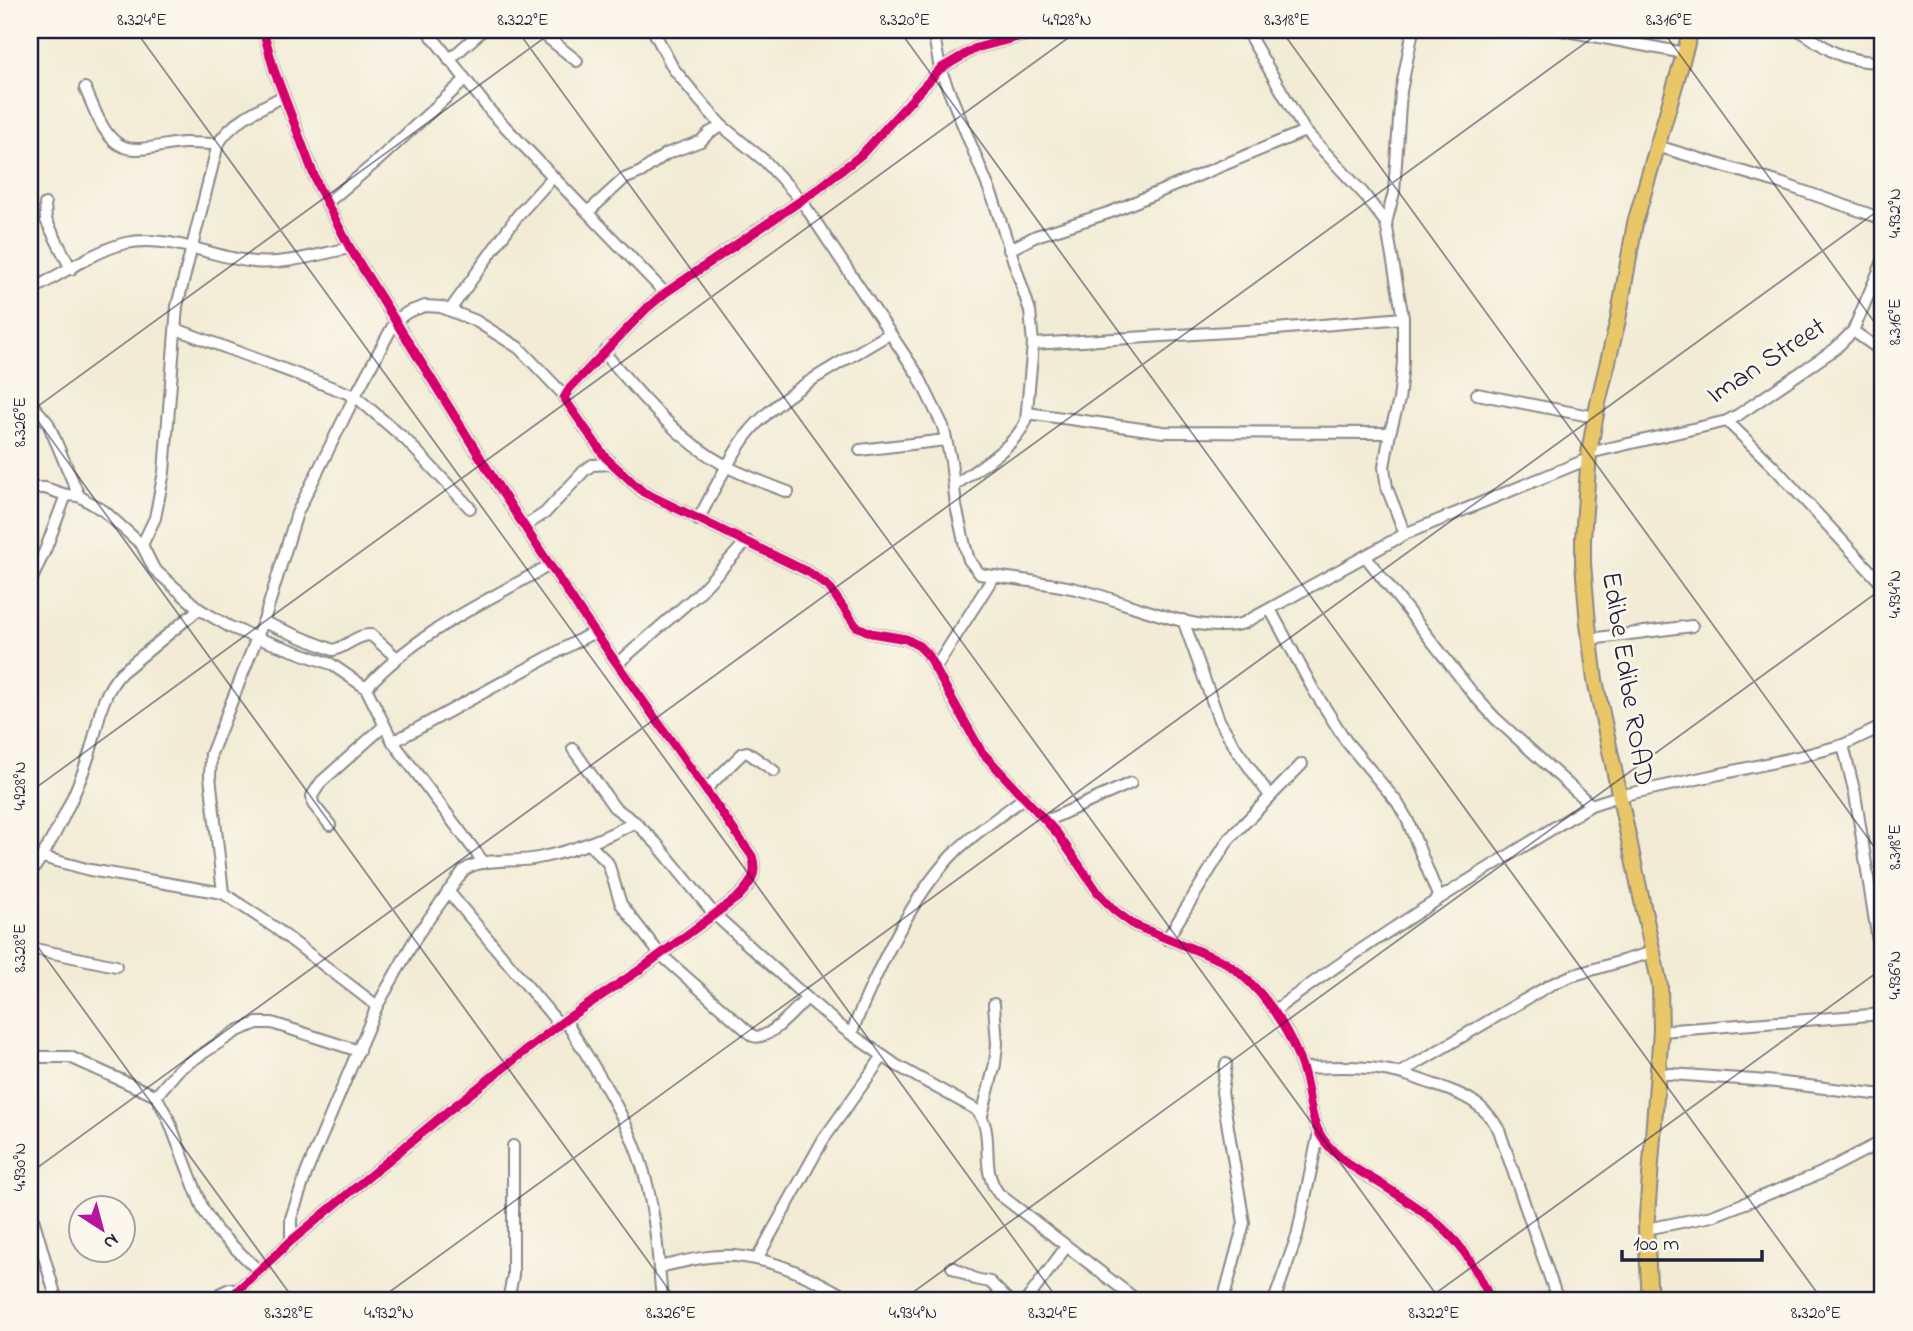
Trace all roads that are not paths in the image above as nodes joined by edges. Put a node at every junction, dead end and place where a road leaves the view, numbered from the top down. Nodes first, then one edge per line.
1 (263, 30) edge
2 (426, 30) edge
3 (483, 30) edge
4 (538, 30) edge
5 (653, 30) edge
6 (933, 30) edge
7 (1044, 30) edge
8 (1246, 30) edge
9 (1413, 30) edge
10 (1562, 30) edge
11 (1691, 30) edge
12 (1797, 30) edge
13 (1684, 53) junction
14 (449, 60) junction
15 (577, 61) dead end
16 (1883, 62) edge
17 (940, 69) junction
18 (465, 80) junction
19 (85, 88) dead end
20 (284, 96) junction
21 (722, 125) junction
22 (1305, 131) junction
23 (218, 145) junction
24 (1657, 146) junction
25 (552, 178) junction
26 (802, 200) junction
27 (327, 202) junction
28 (45, 204) dead end
29 (588, 212) junction
30 (1883, 219) edge
31 (1386, 223) junction
32 (192, 247) junction
33 (350, 248) junction
34 (1010, 250) junction
35 (1883, 261) edge
36 (71, 269) junction
37 (30, 291) edge
38 (665, 293) junction
39 (450, 310) junction
40 (1403, 318) junction
41 (396, 320) junction
42 (176, 329) junction
43 (1853, 331) junction
44 (889, 334) junction
45 (1033, 344) junction
46 (604, 352) junction
47 (1883, 352) edge
48 (1478, 394) dead end
49 (564, 395) junction
50 (355, 396) junction
51 (30, 402) edge
52 (1027, 413) junction
53 (1595, 417) junction
54 (1727, 421) junction
55 (1390, 433) junction
56 (946, 440) junction
57 (860, 450) dead end
58 (1588, 456) junction
59 (611, 464) junction
60 (727, 466) junction
61 (954, 486) junction
62 (30, 488) edge
63 (788, 492) dead end
64 (66, 495) junction
65 (79, 496) junction
66 (470, 508) dead end
67 (698, 520) junction
68 (525, 526) junction
69 (1405, 534) junction
70 (747, 541) junction
71 (142, 545) junction
72 (1365, 556) junction
73 (550, 565) junction
74 (994, 576) junction
75 (30, 583) edge
76 (1883, 585) edge
77 (199, 609) junction
78 (1270, 609) junction
79 (1183, 620) junction
80 (263, 622) junction
81 (1692, 626) dead end
82 (594, 632) junction
83 (257, 638) junction
84 (1590, 639) junction
85 (397, 658) junction
86 (617, 664) junction
87 (936, 667) junction
88 (366, 688) junction
89 (384, 726) junction
90 (1883, 726) edge
91 (393, 742) junction
92 (1843, 745) junction
93 (573, 750) dead end
94 (1302, 764) dead end
95 (774, 771) dead end
96 (1131, 783) dead end
97 (706, 789) junction
98 (1270, 796) junction
99 (1619, 796) junction
100 (1025, 797) junction
101 (1591, 805) junction
102 (1046, 821) junction
103 (635, 822) junction
104 (330, 825) dead end
105 (589, 844) junction
106 (42, 857) junction
107 (484, 863) junction
108 (30, 874) edge
109 (448, 891) junction
110 (223, 893) junction
111 (1439, 898) junction
112 (714, 914) junction
113 (1167, 939) junction
114 (30, 948) edge
115 (1653, 952) junction
116 (659, 953) junction
117 (116, 965) dead end
118 (1883, 973) edge
119 (807, 998) junction
120 (994, 1004) dead end
121 (377, 1006) junction
122 (1274, 1011) junction
123 (1883, 1014) edge
124 (562, 1022) junction
125 (1661, 1031) junction
126 (851, 1034) junction
127 (359, 1051) junction
128 (883, 1056) junction
129 (30, 1057) edge
130 (1226, 1064) dead end
131 (1303, 1068) junction
132 (1400, 1073) junction
133 (1658, 1073) junction
134 (1883, 1095) edge
135 (156, 1096) junction
136 (982, 1115) junction
137 (1319, 1132) junction
138 (1883, 1141) edge
139 (513, 1146) dead end
140 (30, 1209) edge
141 (1646, 1228) junction
142 (291, 1241) junction
143 (1066, 1247) junction
144 (757, 1259) junction
145 (659, 1267) junction
146 (952, 1267) dead end
147 (258, 1270) junction
148 (239, 1296) edge
149 (216, 1300) edge
150 (57, 1301) edge
151 (508, 1301) edge
152 (662, 1301) edge
153 (852, 1301) edge
154 (1009, 1301) edge
155 (1026, 1301) edge
156 (1138, 1301) edge
157 (1223, 1301) edge
158 (1274, 1301) edge
159 (1491, 1301) edge
160 (1558, 1301) edge
161 (1650, 1301) edge

1 - 20 street
2 - 14 street
3 - 14 street
4 - 15 street
5 - 21 street
6 - 17 street
7 - 17 street
8 - 22 street
9 - 31 street
10 - 13 street
11 - 13 main road, Edibe Edibe ROAD
12 - 16 street
13 - 24 main road, Edibe Edibe ROAD
14 - 18 street
17 - 26 street
17 - 34 street
18 - 25 street
18 - 27 street
19 - 23 street
20 - 23 street
20 - 27 street
21 - 26 street
21 - 29 street
22 - 31 street
22 - 34 street
23 - 32 street
24 - 30 street
24 - 53 main road, Edibe Edibe ROAD
25 - 29 street
25 - 39 street
26 - 38 street
26 - 44 street
27 - 33 street
28 - 36 street
29 - 38 street
31 - 40 street
32 - 33 street
32 - 36 street
32 - 42 street
33 - 41 street
34 - 45 street
35 - 43 street, Iman Street
36 - 37 street
38 - 46 street
39 - 41 street
39 - 49 street
40 - 45 street
40 - 55 street
41 - 50 street
41 - 68 street
42 - 50 street
42 - 71 street
43 - 47 street
43 - 54 street, Iman Street
44 - 56 street
44 - 60 street
45 - 52 street
46 - 49 street
46 - 60 street
48 - 53 street
49 - 59 street
50 - 66 street
50 - 80 street
51 - 65 street
52 - 55 street
52 - 61 street
53 - 58 main road, Edibe Edibe ROAD
54 - 58 street, Iman Street
54 - 76 street
55 - 69 street
56 - 57 street
56 - 61 street
58 - 69 street, Iman Street
58 - 84 main road, Edibe Edibe ROAD
59 - 67 street
59 - 68 street
60 - 63 street
60 - 67 street
61 - 74 street
62 - 64 street
64 - 65 street
64 - 75 street
65 - 71 street
67 - 70 street
68 - 73 street
69 - 72 street, Iman Street
70 - 86 street
70 - 87 street
71 - 77 street
72 - 78 street, Iman Street
72 - 101 street
73 - 82 street
73 - 85 street
74 - 79 street, Iman Street
74 - 87 street
77 - 83 street
77 - 106 street
78 - 79 street, Iman Street
78 - 111 street
79 - 98 street
80 - 83 street
80 - 85 street
81 - 84 street
82 - 86 street
82 - 91 street
83 - 88 street
83 - 110 street
84 - 99 main road, Edibe Edibe ROAD
85 - 88 street
86 - 97 street
87 - 100 street
88 - 89 street
89 - 91 street
89 - 104 street
90 - 92 street
91 - 107 street
92 - 99 street
92 - 118 street
93 - 103 street
94 - 98 street
95 - 97 street
96 - 102 street
97 - 112 street
98 - 113 street
99 - 101 street
99 - 115 main road, Edibe Edibe ROAD
100 - 102 street
100 - 126 street
101 - 111 street
102 - 113 street
103 - 105 street
103 - 112 street
105 - 107 street
105 - 116 street
106 - 108 street
106 - 110 street
107 - 109 street
109 - 121 street
109 - 124 street
110 - 121 street
111 - 122 street
112 - 116 street
112 - 119 street
113 - 122 street
114 - 117 street
115 - 125 main road, Edibe Edibe ROAD
115 - 132 street
116 - 119 street
116 - 124 street
119 - 126 street
120 - 136 street
121 - 127 street
122 - 131 street
123 - 125 street
124 - 142 street
124 - 145 street
125 - 133 main road, Edibe Edibe ROAD
126 - 128 street
127 - 135 street
127 - 142 street
128 - 136 street
128 - 144 street
129 - 135 street
130 - 157 street
131 - 132 street
131 - 137 street
132 - 160 street
133 - 134 street
133 - 141 main road, Edibe Edibe ROAD
135 - 147 street
136 - 143 street
137 - 158 street
137 - 159 street
138 - 141 street
139 - 151 street
140 - 150 street
141 - 161 main road, Edibe Edibe ROAD
142 - 147 street
143 - 155 street
143 - 156 street
144 - 145 street
144 - 153 street
145 - 152 street
146 - 154 street
147 - 148 street
148 - 149 street

